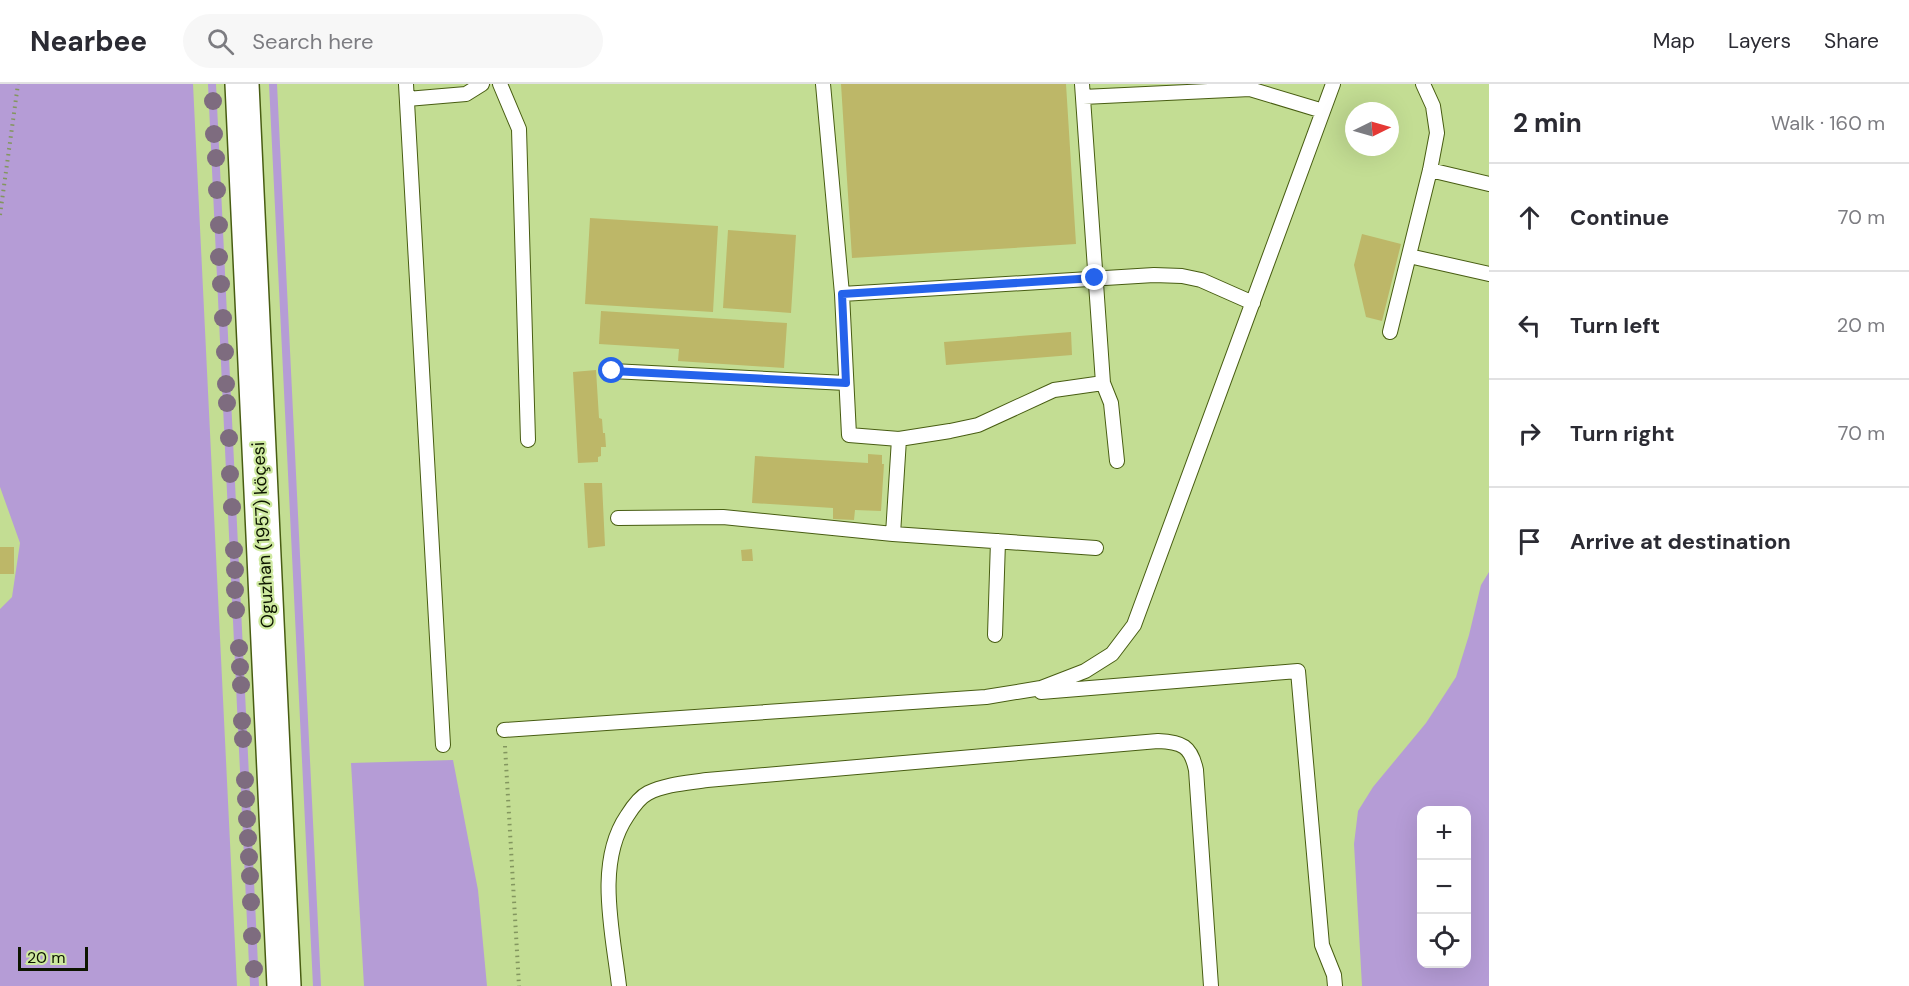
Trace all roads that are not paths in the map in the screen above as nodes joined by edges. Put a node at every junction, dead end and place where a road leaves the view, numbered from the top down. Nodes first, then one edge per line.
1 (242, 84) edge
2 (406, 84) edge
3 (482, 84) edge
4 (500, 84) edge
5 (823, 84) edge
6 (1333, 84) edge
7 (1423, 84) edge
8 (1083, 91) edge
9 (408, 99) junction
10 (1323, 111) junction
11 (1430, 170) junction
12 (1489, 184) edge
13 (1409, 256) junction
14 (1489, 274) edge
15 (1095, 278) junction
16 (842, 294) junction
17 (1253, 303) junction
18 (1390, 332) dead end
19 (612, 371) dead end
20 (1102, 382) junction
21 (846, 383) junction
22 (899, 439) junction
23 (528, 440) dead end
24 (1116, 461) dead end
25 (618, 518) dead end
26 (893, 534) junction
27 (998, 541) junction
28 (1096, 548) dead end
29 (995, 635) dead end
30 (986, 697) junction
31 (504, 730) road end
32 (443, 745) dead end
33 (284, 986) edge
34 (619, 986) edge
35 (1211, 986) edge
36 (1335, 986) edge

1 - 33 main road, Oguzhan (1957) köçesi
2 - 9 lane
3 - 9 lane
4 - 23 lane
5 - 16 lane
6 - 10 lane
7 - 11 lane
8 - 10 lane
8 - 15 lane
9 - 32 lane
10 - 17 lane
11 - 12 lane
11 - 13 lane
13 - 14 lane
13 - 18 lane
15 - 16 lane
15 - 17 lane
15 - 20 lane
16 - 21 lane
17 - 30 lane
19 - 21 lane
20 - 22 lane
20 - 24 lane
21 - 22 lane
22 - 26 lane
25 - 26 lane
26 - 27 lane
27 - 28 lane
27 - 29 lane
30 - 31 lane
30 - 36 lane
34 - 35 lane

